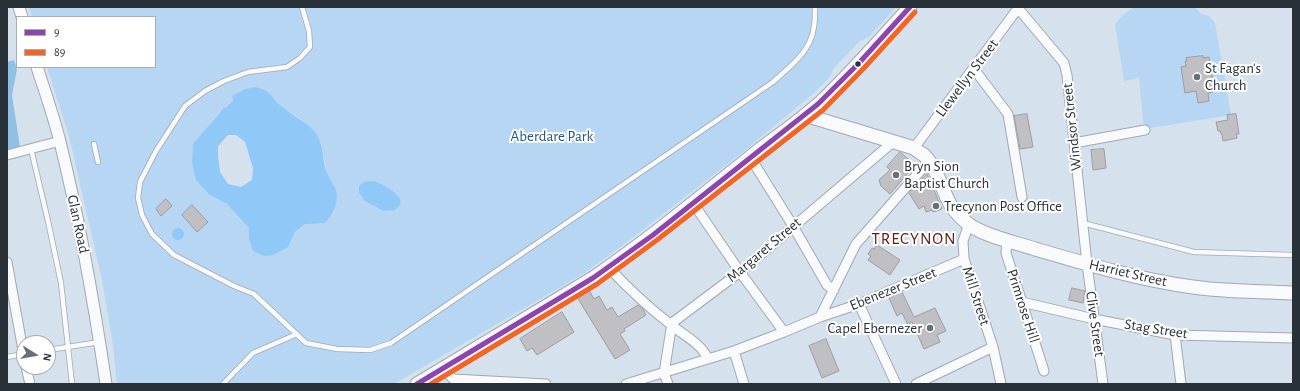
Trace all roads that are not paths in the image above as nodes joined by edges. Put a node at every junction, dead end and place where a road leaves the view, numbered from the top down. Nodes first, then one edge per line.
1 (302, 7) edge
2 (815, 7) edge
3 (910, 7) edge
4 (1018, 8) edge
5 (37, 68) edge
6 (974, 69) junction
7 (805, 115) junction
8 (1145, 130) dead end
9 (60, 141) junction
10 (893, 142) junction
11 (1074, 143) junction
12 (94, 144) dead end
13 (914, 148) junction
14 (31, 149) junction
15 (7, 155) edge
16 (750, 157) junction
17 (929, 161) junction
18 (98, 162) dead end
19 (1022, 197) dead end
20 (694, 203) junction
21 (1083, 223) junction
22 (968, 224) junction
23 (793, 226) junction
24 (1008, 240) junction
25 (1293, 255) edge
26 (964, 259) junction
27 (7, 262) edge
28 (1086, 264) junction
29 (609, 268) junction
30 (740, 272) junction
31 (834, 290) junction
32 (1293, 293) edge
33 (1022, 302) junction
34 (859, 304) junction
35 (820, 317) junction
36 (1094, 319) junction
37 (671, 326) junction
38 (784, 332) junction
39 (297, 334) junction
40 (1175, 334) junction
41 (20, 335) edge
42 (1293, 338) edge
43 (100, 342) junction
44 (68, 347) junction
45 (993, 347) junction
46 (56, 349) edge
47 (734, 351) junction
48 (708, 359) junction
49 (443, 368) junction
50 (1044, 371) dead end
51 (664, 373) junction
52 (519, 383) edge
53 (72, 384) edge
54 (106, 384) edge
55 (223, 384) edge
56 (417, 384) edge
57 (546, 384) edge
58 (626, 384) edge
59 (668, 384) edge
60 (744, 384) edge
61 (896, 384) edge
62 (916, 384) edge
63 (1001, 384) edge
64 (1103, 384) edge
65 (1181, 384) edge

1 - 39 lane
2 - 39 lane
3 - 7 main road
4 - 6 street, Llewellyn Street
4 - 11 street, Windsor Street
5 - 9 street, Glan Road
6 - 13 street, Llewellyn Street
6 - 19 street
7 - 10 main road
7 - 16 main road
8 - 11 street
9 - 14 street
9 - 43 street, Glan Road
10 - 13 main road
10 - 23 street, Margaret Street
11 - 21 street, Windsor Street
12 - 18 lane
13 - 17 main road
14 - 15 street
14 - 44 lane
16 - 20 main road
16 - 23 street
17 - 22 main road
17 - 31 street
20 - 29 main road
20 - 30 street
21 - 25 lane
21 - 28 street, Windsor Street
22 - 24 main road, Harriet Street
22 - 26 street, Mill Street
23 - 30 street, Margaret Street
23 - 31 street
24 - 28 main road, Harriet Street
24 - 33 street, Primrose Hill
26 - 34 street, Ebenezer Street
26 - 45 street, Mill Street
27 - 41 street
28 - 32 main road, Harriet Street
28 - 36 street, Clive Street
29 - 37 street
29 - 49 main road
30 - 37 street, Margaret Street
30 - 38 street
31 - 35 street
33 - 36 street, Stag Street
33 - 50 street, Primrose Hill
34 - 35 street, Ebenezer Street
34 - 61 street
35 - 38 street, Ebenezer Street
36 - 40 street, Stag Street
36 - 64 street, Clive Street
37 - 48 street
37 - 51 street
38 - 47 street, Ebenezer Street
39 - 55 lane
40 - 42 street, Stag Street
40 - 65 street
43 - 44 lane
43 - 54 street, Glan Road
44 - 46 lane
44 - 53 lane
45 - 62 street
45 - 63 street, Mill Street
47 - 48 street, Ebenezer Street
47 - 60 street
48 - 51 street, Ebenezer Street
49 - 52 street
49 - 56 main road
51 - 58 street, Ebenezer Street
51 - 59 street
52 - 57 street

